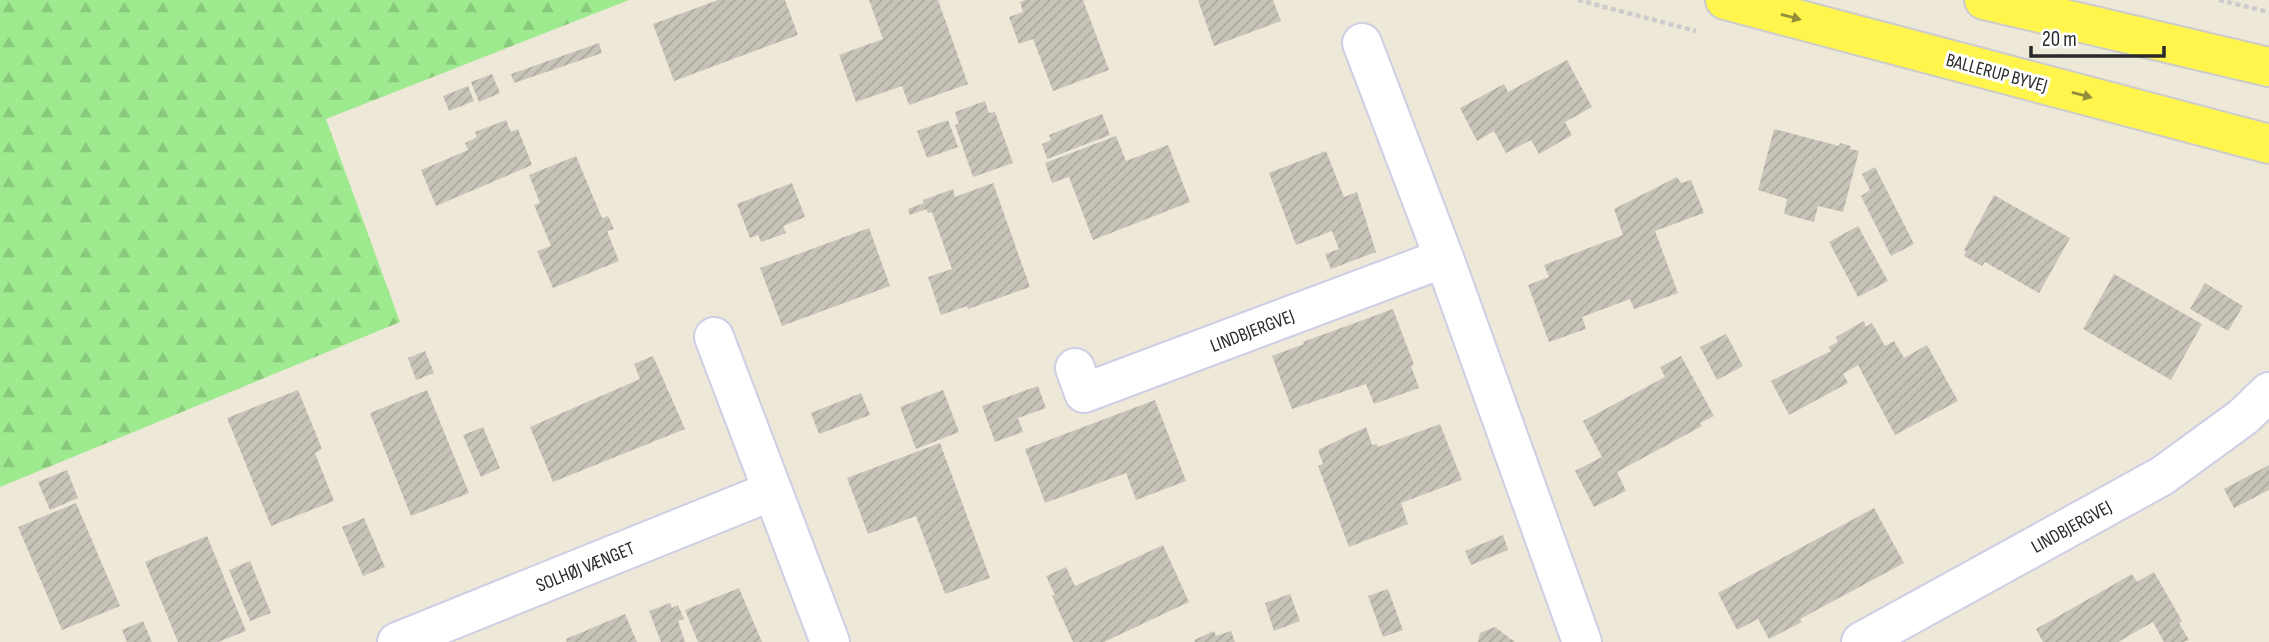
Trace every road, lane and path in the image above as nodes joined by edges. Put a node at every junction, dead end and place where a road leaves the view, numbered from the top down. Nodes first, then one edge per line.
1 (1725, 0) edge
2 (1984, 0) edge
3 (2219, 0) edge
4 (2269, 12) edge
5 (1362, 43) dead end
6 (2269, 67) edge
7 (2269, 144) edge
8 (1444, 258) junction
9 (714, 337) dead end
10 (1075, 368) dead end
11 (2269, 392) edge
12 (772, 491) junction
13 (397, 642) edge
14 (830, 642) edge
15 (1582, 642) edge
16 (1861, 642) edge

1 -> 7 main road, BALLERUP BYVEJ
2 - 6 main road
3 - 4 path
5 - 8 street
8 - 10 street, LINDBJERGVEJ
8 - 15 street
9 - 12 street
11 - 16 street, LINDBJERGVEJ
12 - 13 street, SOLHØJ VÆNGET
12 - 14 street

